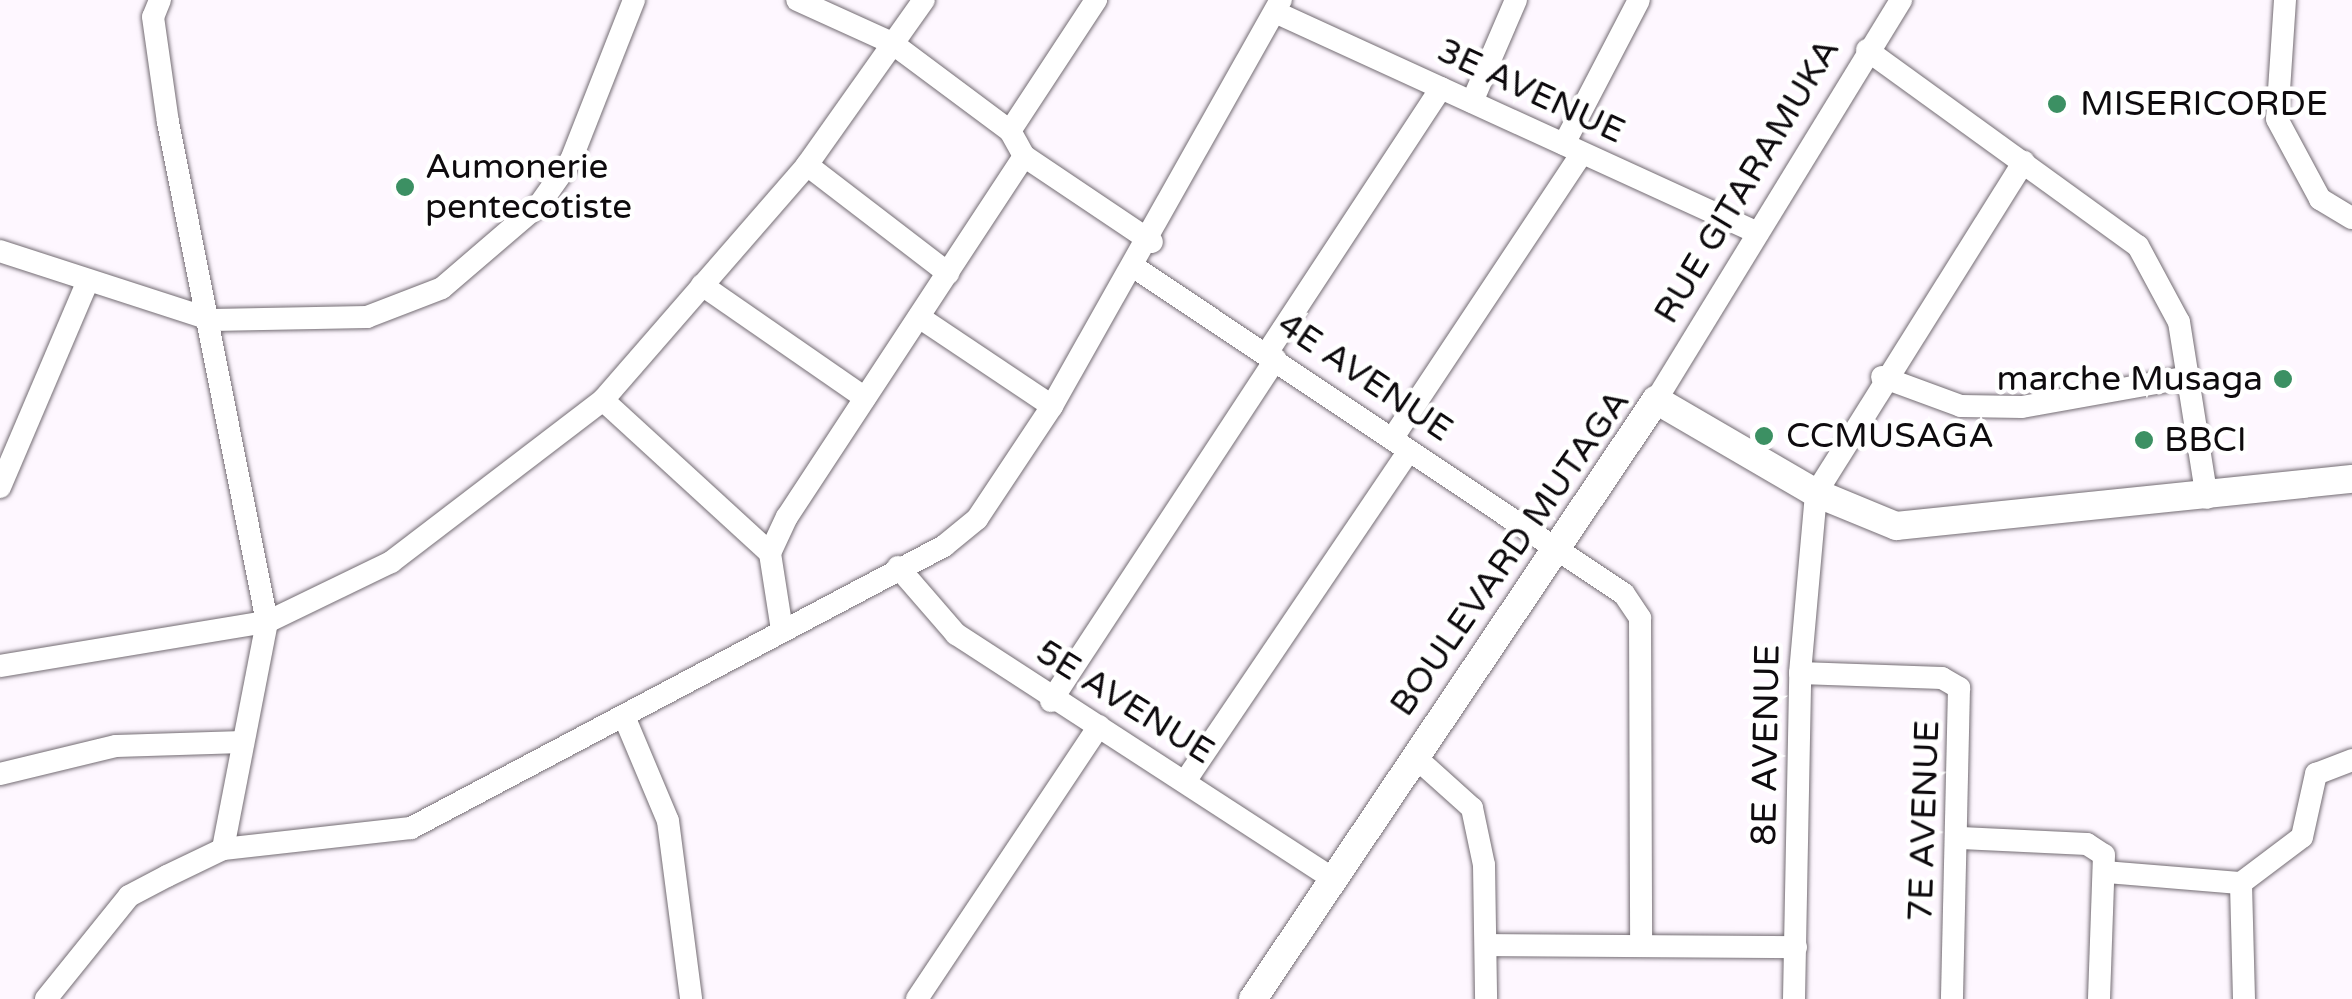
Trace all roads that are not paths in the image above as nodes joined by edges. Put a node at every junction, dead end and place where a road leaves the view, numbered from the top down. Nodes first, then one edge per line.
1 (160, 0) edge
2 (634, 0) edge
3 (797, 0) edge
4 (924, 0) edge
5 (1096, 0) edge
6 (1516, 0) edge
7 (1640, 0) edge
8 (1901, 0) edge
9 (2285, 0) edge
10 (1278, 6) edge
11 (892, 43) junction
12 (1867, 50) junction
13 (1441, 88) junction
14 (1472, 102) junction
15 (1010, 131) junction
16 (1573, 148) junction
17 (1024, 156) junction
18 (2024, 162) junction
19 (807, 165) junction
20 (2352, 218) edge
21 (1758, 234) junction
22 (1152, 242) junction
23 (0, 250) edge
24 (1136, 269) junction
25 (948, 273) junction
26 (86, 282) junction
27 (702, 285) junction
28 (918, 317) junction
29 (212, 320) junction
30 (1272, 356) junction
31 (2188, 377) junction
32 (1882, 378) junction
33 (864, 398) junction
34 (603, 400) junction
35 (1656, 400) junction
36 (1052, 406) junction
37 (1400, 445) junction
38 (2352, 479) edge
39 (0, 487) edge
40 (1816, 493) junction
41 (2207, 498) junction
42 (1550, 549) junction
43 (770, 553) junction
44 (898, 567) junction
45 (267, 622) junction
46 (782, 630) junction
47 (0, 666) edge
48 (1800, 673) junction
49 (1052, 700) junction
50 (626, 721) junction
51 (1099, 726) junction
52 (243, 742) junction
53 (1414, 756) junction
54 (2352, 760) edge
55 (0, 774) edge
56 (1186, 780) junction
57 (1961, 838) junction
58 (222, 849) junction
59 (2106, 872) junction
60 (1332, 878) junction
61 (2240, 884) junction
62 (1488, 944) junction
63 (1641, 945) junction
64 (1796, 947) junction
65 (46, 999) edge
66 (691, 999) edge
67 (916, 999) edge
68 (1253, 999) edge
69 (1486, 999) edge
70 (1794, 999) edge
71 (1952, 999) edge
72 (2099, 999) edge
73 (2244, 999) edge

1 - 29 street
2 - 29 street
3 - 11 street
4 - 11 street
5 - 15 street
6 - 14 street
7 - 16 street
8 - 12 street, RUE GITARAMUKA
9 - 20 street
10 - 13 street, 3E AVENUE
10 - 22 street
11 - 15 street
11 - 19 street
12 - 18 street
12 - 21 street, RUE GITARAMUKA
13 - 14 street, 3E AVENUE
13 - 30 street
14 - 16 street, 3E AVENUE
15 - 17 street
16 - 21 street, 3E AVENUE
16 - 37 street
17 - 22 street
17 - 25 street
18 - 31 street
18 - 32 street
19 - 25 street
19 - 27 street
21 - 35 street, RUE GITARAMUKA
22 - 24 street
23 - 26 street
24 - 30 street, 4E AVENUE
24 - 36 street
25 - 28 street
26 - 29 street
26 - 39 street
27 - 33 street
27 - 34 street
28 - 33 street
28 - 36 street
29 - 45 street
30 - 37 street, 4E AVENUE
30 - 49 street
31 - 32 street
31 - 41 street
32 - 40 street
33 - 43 street
34 - 43 street
34 - 45 street
35 - 40 street, BOULEVARD MUTAGA
35 - 42 street, BOULEVARD MUTAGA
36 - 44 street
37 - 42 street, 4E AVENUE
37 - 56 street
38 - 41 street, BOULEVARD MUTAGA
40 - 41 street, BOULEVARD MUTAGA
40 - 48 street, 8E AVENUE
42 - 53 street, BOULEVARD MUTAGA
42 - 63 street, 4E AVENUE
43 - 46 street
44 - 46 street
44 - 49 street, 5E AVENUE
45 - 47 street
45 - 52 street
46 - 50 street
48 - 57 street, 7E AVENUE
48 - 64 street, 8E AVENUE
49 - 51 street, 5E AVENUE
50 - 58 street
50 - 66 street
51 - 56 street, 5E AVENUE
51 - 67 street
52 - 55 street
52 - 58 street
53 - 60 street, BOULEVARD MUTAGA
53 - 62 street
54 - 61 street
56 - 60 street, 5E AVENUE
57 - 59 street
57 - 71 street, 7E AVENUE
58 - 65 street
59 - 61 street
59 - 72 street
60 - 68 street, BOULEVARD MUTAGA
61 - 73 street
62 - 63 street
62 - 69 street
63 - 64 street
64 - 70 street, 8E AVENUE

